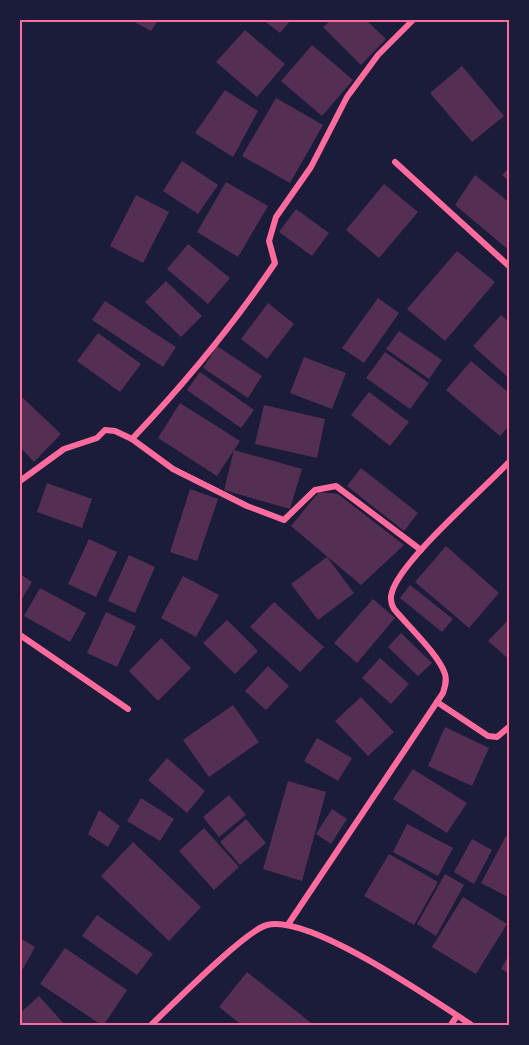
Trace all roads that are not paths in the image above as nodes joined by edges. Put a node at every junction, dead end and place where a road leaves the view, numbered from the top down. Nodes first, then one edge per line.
1 (413, 20) edge
2 (395, 162) dead end
3 (510, 267) edge
4 (132, 439) junction
5 (510, 461) edge
6 (20, 481) edge
7 (421, 550) junction
8 (20, 635) edge
9 (437, 702) junction
10 (128, 709) dead end
11 (510, 726) edge
12 (289, 923) junction
13 (458, 1016) junction
14 (150, 1026) edge
15 (450, 1026) edge
16 (473, 1026) edge

1 - 4 street
2 - 3 street
4 - 6 street
4 - 7 street
5 - 7 street
7 - 9 street
8 - 10 street
9 - 11 street
9 - 12 street
12 - 13 street
12 - 14 street
13 - 15 street
13 - 16 street

